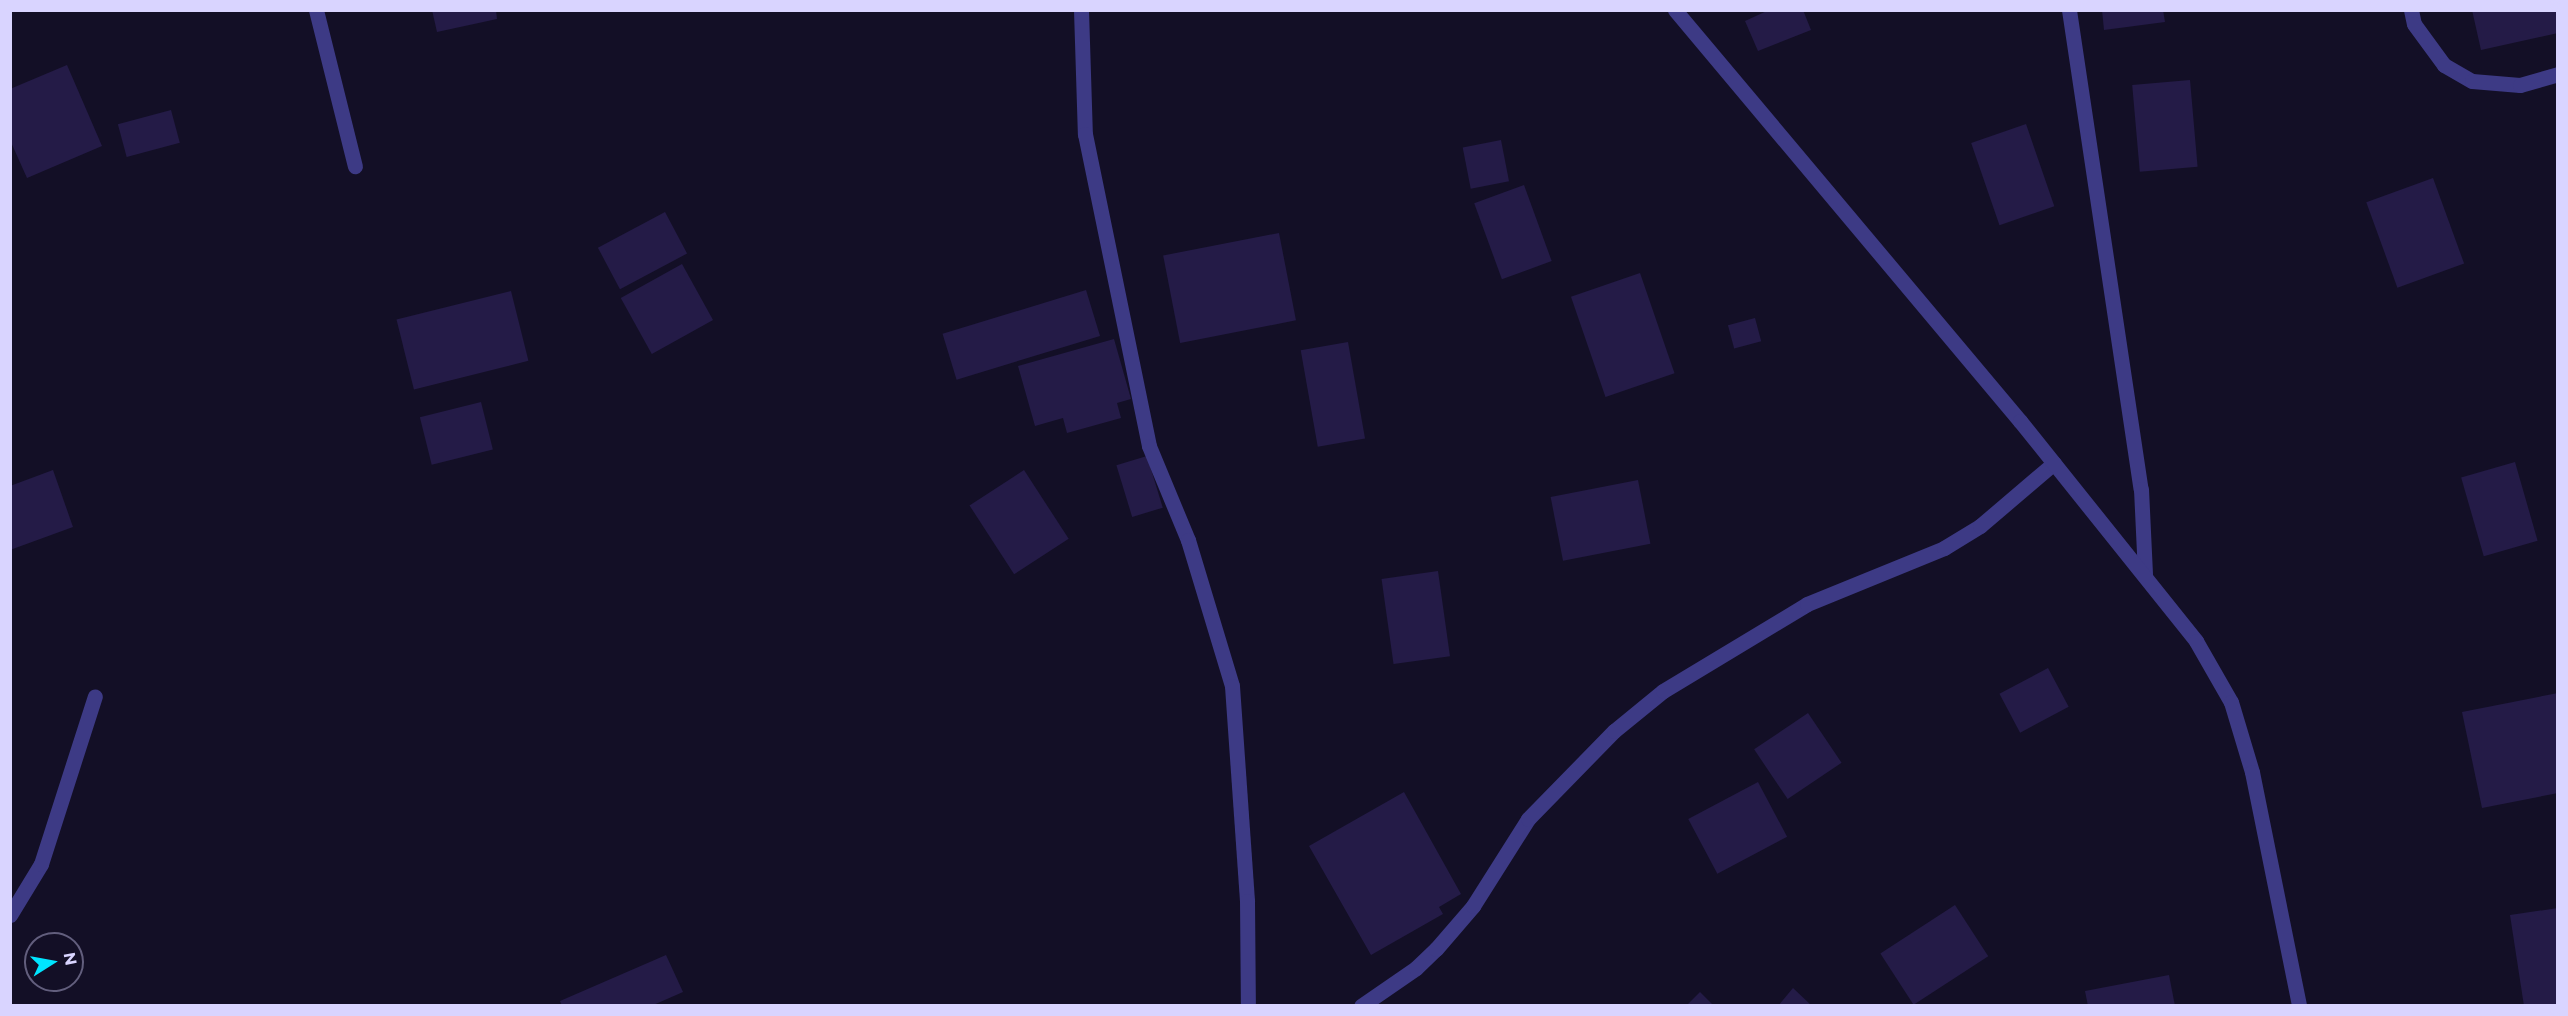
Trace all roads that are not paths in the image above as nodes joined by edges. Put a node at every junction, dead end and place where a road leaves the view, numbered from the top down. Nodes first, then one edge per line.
1 (316, 10) edge
2 (1082, 10) edge
3 (1675, 10) edge
4 (2069, 10) edge
5 (2411, 10) edge
6 (2558, 74) edge
7 (355, 166) dead end
8 (2054, 463) junction
9 (2145, 575) junction
10 (95, 696) dead end
11 (10, 915) edge
12 (1248, 1005) edge
13 (1361, 1005) edge
14 (2299, 1005) edge

1 - 7 street
2 - 12 street
3 - 8 street
4 - 9 street
5 - 6 street
8 - 9 street
8 - 13 street
9 - 14 street
10 - 11 street

